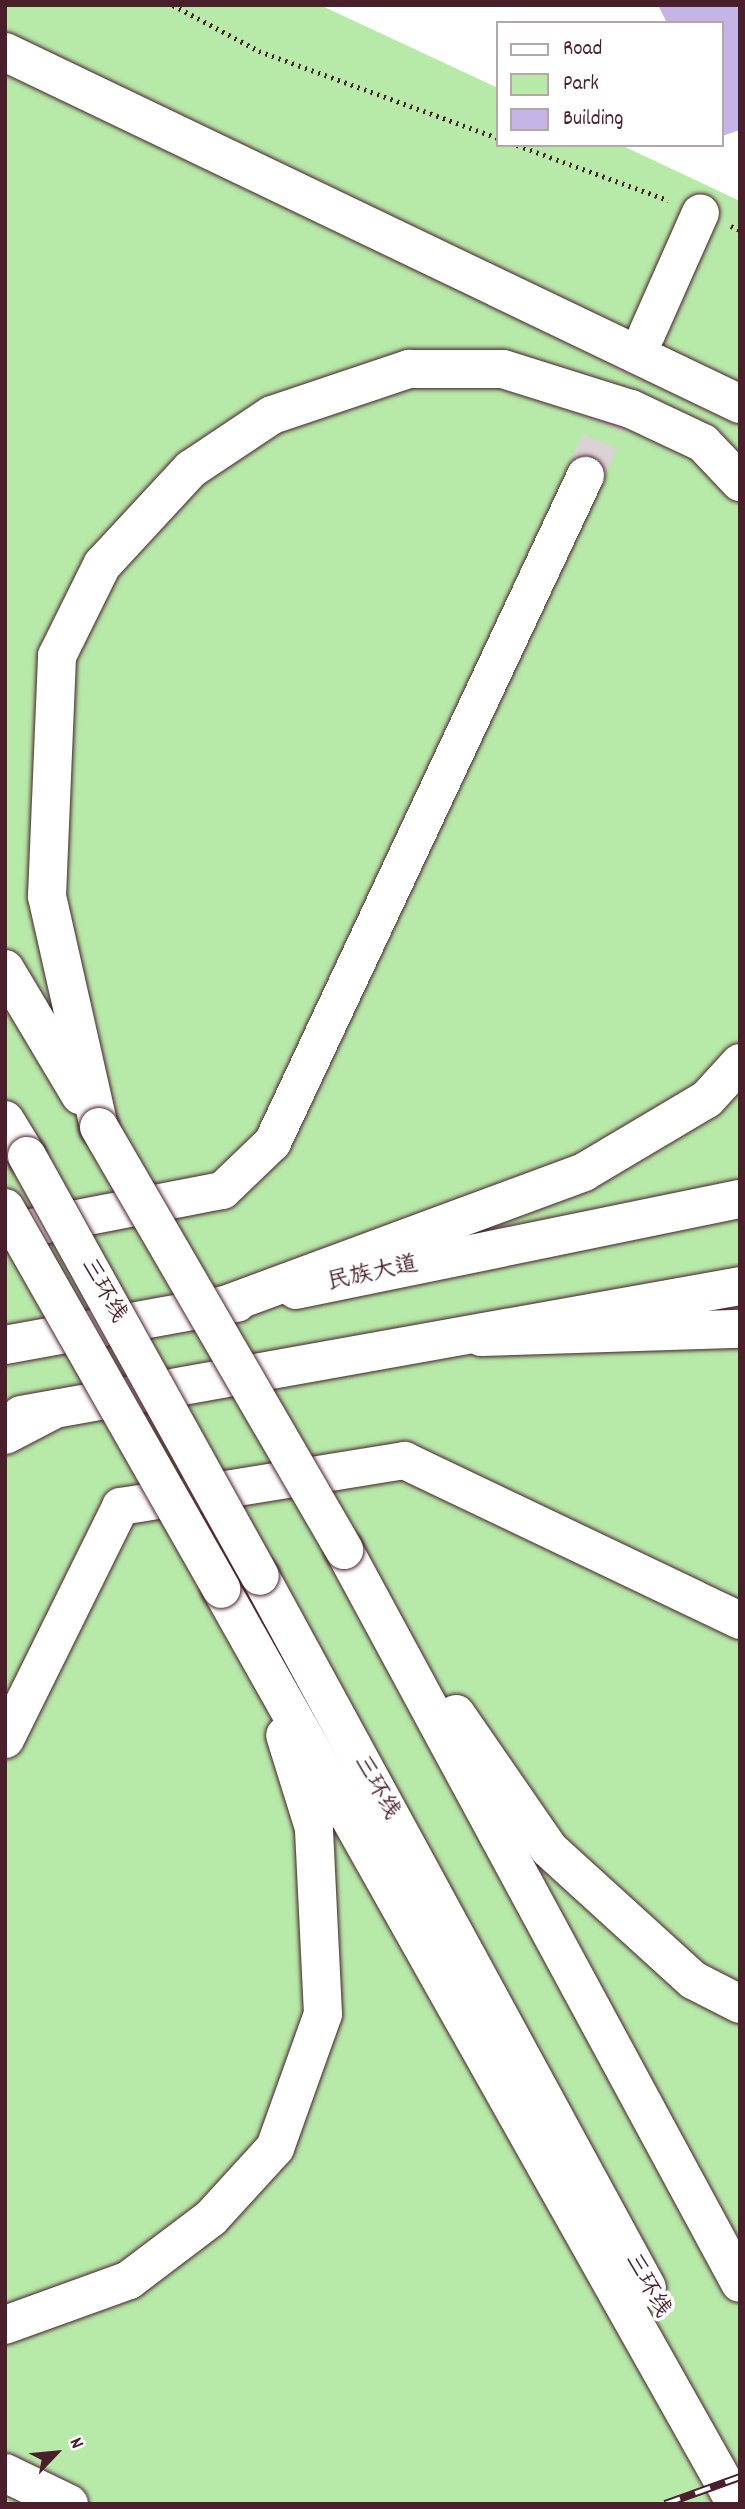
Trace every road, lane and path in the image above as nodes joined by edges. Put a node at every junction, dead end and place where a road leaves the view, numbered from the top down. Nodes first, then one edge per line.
1 (173, 5) edge
2 (5, 52) edge
3 (496, 137) edge
4 (522, 147) edge
5 (700, 212) junction
6 (740, 230) edge
7 (646, 334) tunnel mouth
8 (740, 404) edge
9 (585, 475) tunnel mouth
10 (740, 482) edge
11 (5, 969) edge
12 (740, 1063) edge
13 (5, 1119) edge
14 (99, 1127) junction
15 (740, 1199) edge
16 (5, 1208) edge
17 (5, 1232) edge
18 (740, 1286) edge
19 (225, 1305) junction
20 (740, 1329) edge
21 (481, 1337) junction
22 (5, 1345) edge
23 (52, 1410) junction
24 (5, 1418) edge
25 (5, 1435) edge
26 (344, 1550) junction
27 (740, 1620) edge
28 (257, 1653) junction
29 (5, 1739) edge
30 (740, 2004) edge
31 (740, 2283) edge
32 (5, 2325) edge
33 (740, 2458) edge
34 (5, 2473) edge
35 (69, 2504) edge
36 (736, 2504) edge

1 - 3 path
2 - 8 main road
4 - 5 path
5 - 6 path
5 - 7 street
9 - 17 street
10 - 14 main road
11 - 14 main road
12 - 19 main road
13 - 33 main road, 三环线, bridge
14 - 26 main road, bridge
15 - 19 main road, 民族大道
16 - 28 main road, bridge
18 - 21 main road
19 - 22 main road, 民族大道
20 - 21 main road
21 - 23 main road
23 - 24 main road
23 - 25 main road
26 - 30 main road
26 - 31 main road
27 - 29 street
28 - 32 main road
28 - 36 main road
34 - 35 main road

